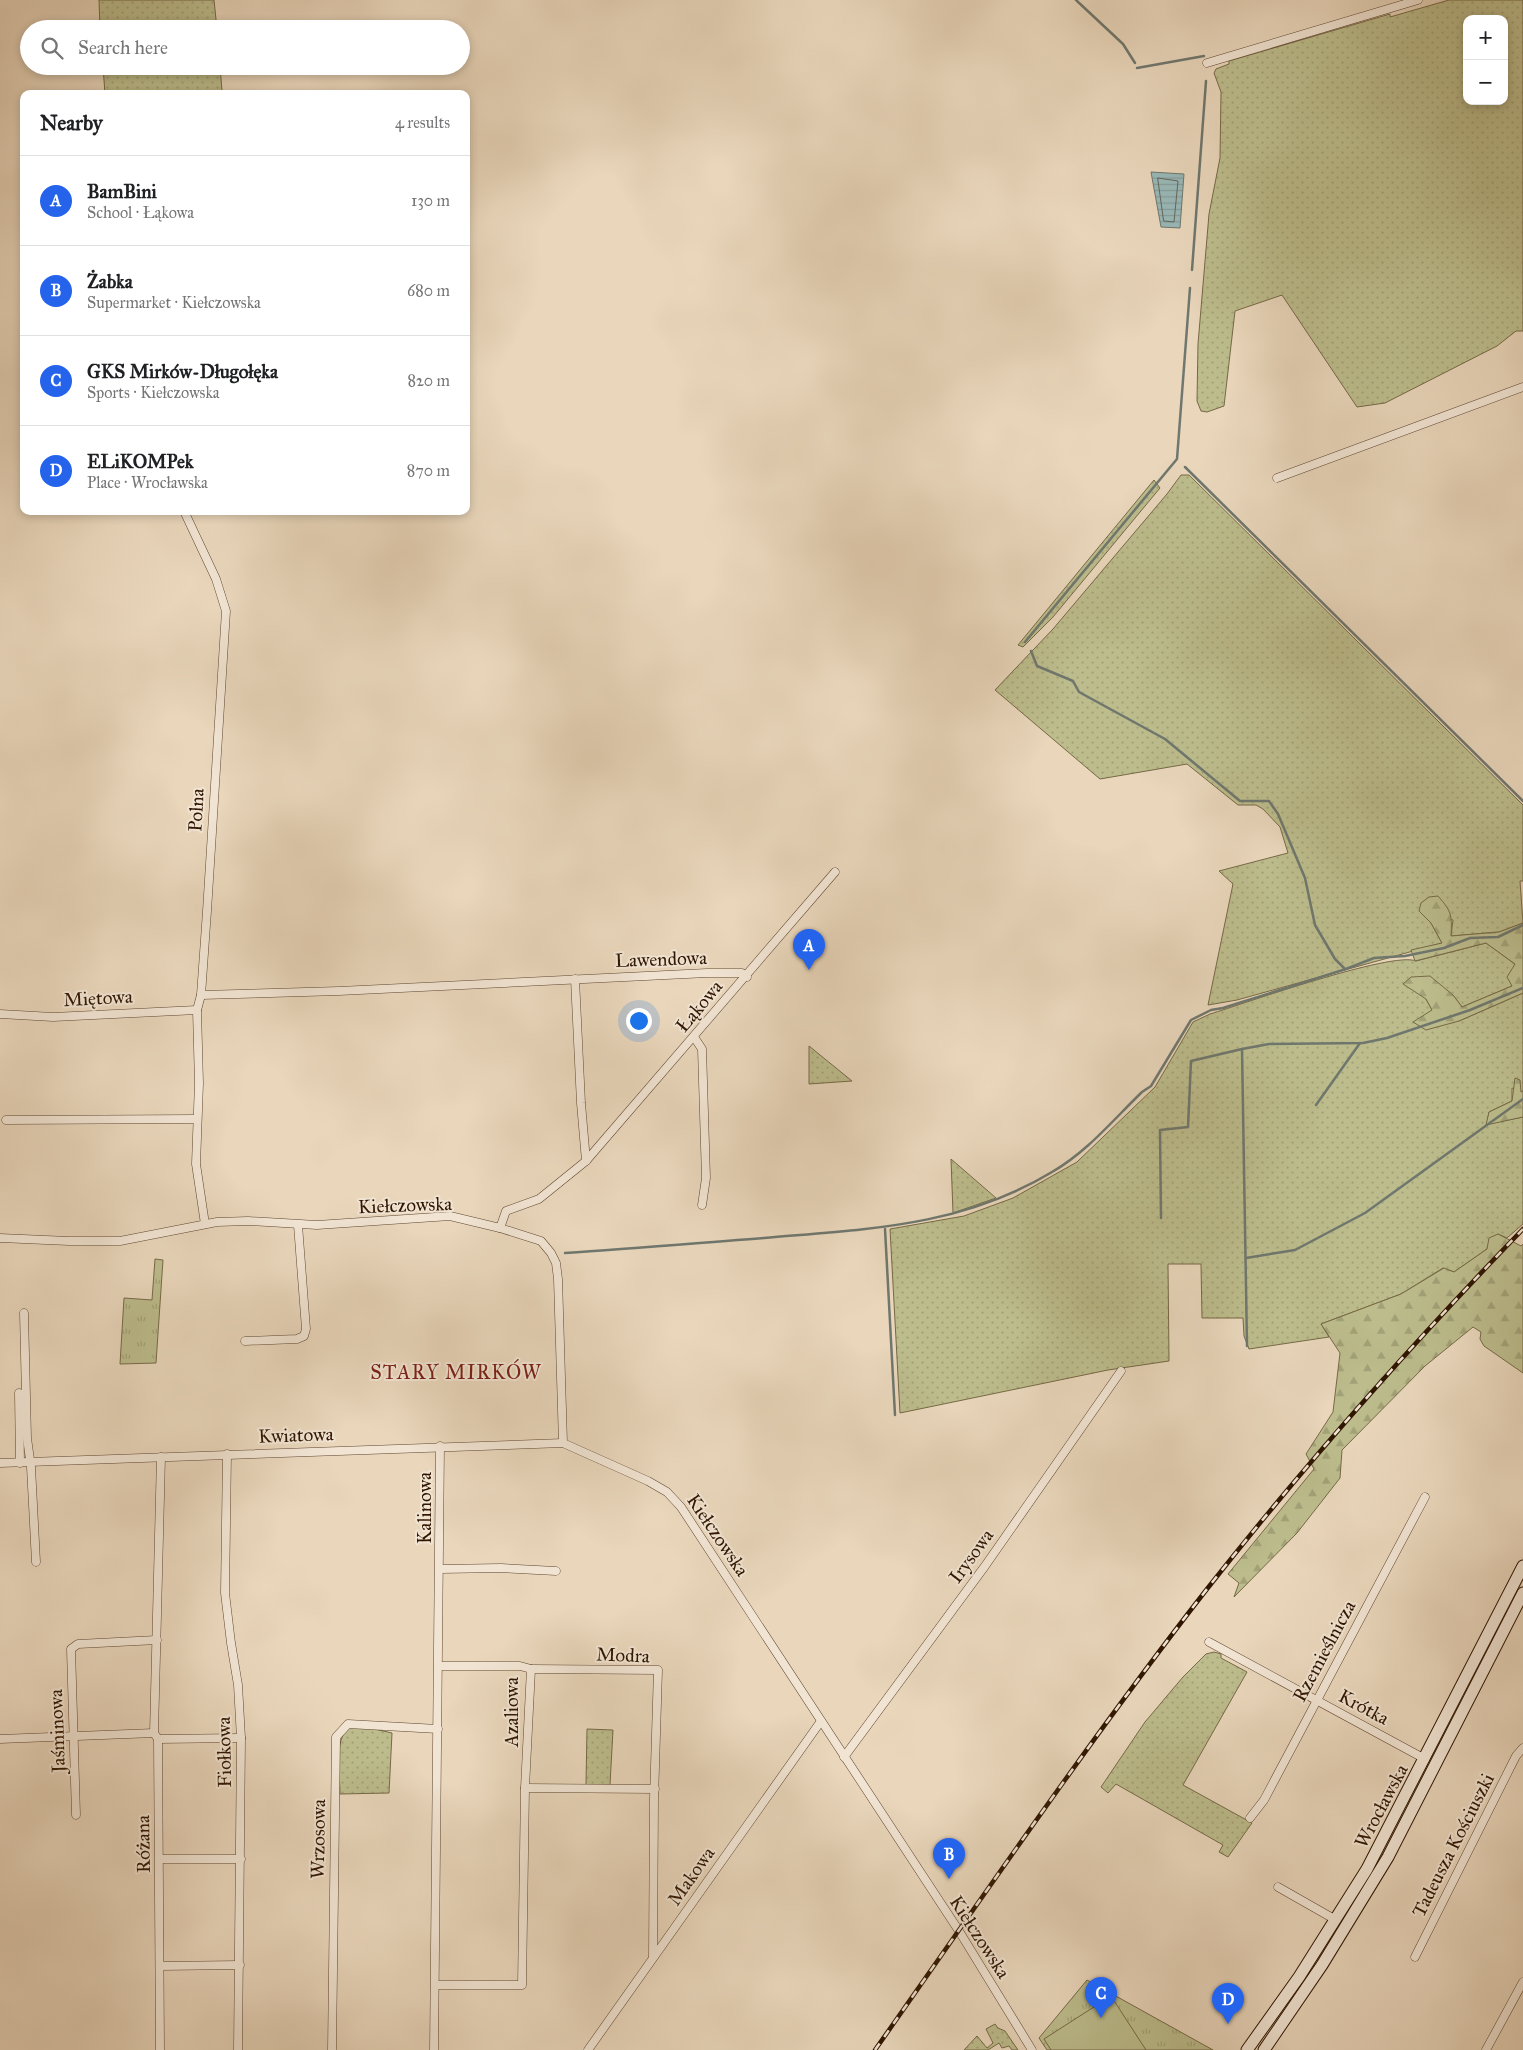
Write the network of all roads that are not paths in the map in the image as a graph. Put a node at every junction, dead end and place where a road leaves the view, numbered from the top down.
1 (1418, 0) edge
2 (1407, 1) edge
3 (1207, 63) dead end
4 (1523, 387) edge
5 (1277, 478) dead end
6 (186, 515) edge
7 (835, 872) dead end
8 (747, 977) junction
9 (575, 979) junction
10 (201, 995) junction
11 (198, 1010) junction
12 (0, 1014) edge
13 (694, 1037) junction
14 (6, 1120) dead end
15 (197, 1120) junction
16 (586, 1161) junction
17 (702, 1205) dead end
18 (205, 1224) junction
19 (298, 1225) junction
20 (500, 1228) junction
21 (0, 1238) edge
22 (24, 1313) dead end
23 (245, 1341) dead end
24 (1121, 1371) dead end
25 (18, 1393) dead end
26 (563, 1443) junction
27 (440, 1446) junction
28 (227, 1454) junction
29 (161, 1457) junction
30 (31, 1462) junction
31 (0, 1463) edge
32 (20, 1463) junction
33 (1426, 1497) dead end
34 (36, 1562) dead end
35 (1523, 1566) edge
36 (440, 1569) junction
37 (556, 1571) dead end
38 (1523, 1593) edge
39 (157, 1640) junction
40 (1208, 1642) dead end
41 (440, 1666) junction
42 (531, 1669) junction
43 (1316, 1700) junction
44 (821, 1722) junction
45 (438, 1729) junction
46 (156, 1736) junction
47 (73, 1738) junction
48 (241, 1738) junction
49 (0, 1740) edge
50 (1523, 1748) edge
51 (844, 1757) junction
52 (1426, 1759) junction
53 (526, 1788) junction
54 (655, 1789) junction
55 (76, 1815) dead end
56 (1250, 1818) dead end
57 (241, 1859) junction
58 (160, 1860) junction
59 (1278, 1887) dead end
60 (1336, 1920) junction
61 (653, 1957) junction
62 (1415, 1957) dead end
63 (240, 1965) junction
64 (160, 1966) junction
65 (1523, 1982) edge
66 (435, 1985) junction
67 (160, 2050) edge
68 (238, 2050) edge
69 (332, 2050) edge
70 (434, 2050) edge
71 (588, 2050) edge
72 (1032, 2050) edge
73 (1247, 2050) edge
74 (1264, 2050) edge
75 (1486, 2050) edge

1 - 2 street
2 - 3 street
4 - 5 street
6 - 10 street, Polna
7 - 8 street, Łąkowa
8 - 9 street, Lawendowa
8 - 13 street, Łąkowa
9 - 10 street, Lawendowa
9 - 16 street
10 - 11 street, Polna
11 - 12 street, Miętowa
11 - 15 street, Polna
13 - 16 street, Łąkowa
13 - 17 street
14 - 15 street
15 - 18 street, Polna
16 - 20 street, Łąkowa
18 - 19 street, Kiełczowska
18 - 21 street, Kiełczowska
19 - 20 street, Kiełczowska
19 - 23 street
20 - 26 street, Kiełczowska
22 - 30 street
24 - 51 street, Irysowa
25 - 32 street
26 - 27 street, Kwiatowa
26 - 44 street, Kiełczowska
27 - 28 street, Kwiatowa
27 - 36 street, Kalinowa
28 - 29 street, Kwiatowa
28 - 48 street, Fiołkowa
29 - 30 street, Kwiatowa
29 - 39 street, Różana
30 - 32 street, Kwiatowa
30 - 34 street
31 - 32 street, Kwiatowa
33 - 43 street, Rzemieślnicza
35 - 52 main road, Wrocławska
36 - 37 street, Kalinowa
36 - 41 street, Kalinowa
38 - 74 main road, Wrocławska
39 - 46 street, Różana
39 - 47 street, Jaśminowa
40 - 43 street, Krótka
41 - 42 street, Azaliowa
41 - 45 street
42 - 53 street, Azaliowa
42 - 54 street, Modra
43 - 52 street, Krótka
43 - 56 street, Rzemieślnicza
44 - 51 street, Kiełczowska
44 - 61 street, Makowa
45 - 66 street
45 - 69 street, Wrzosowa
46 - 47 street
46 - 48 street
46 - 58 street, Różana
47 - 49 street
47 - 55 street, Jaśminowa
48 - 57 street, Fiołkowa
50 - 62 street, Tadeusza Kościuszki
51 - 72 street, Kiełczowska
52 - 60 main road, Wrocławska
53 - 54 street
53 - 66 street, Azaliowa
54 - 61 street, Modra
57 - 58 street
57 - 63 street, Fiołkowa
58 - 64 street, Różana
59 - 60 street
60 - 73 main road, Wrocławska
61 - 71 street, Makowa
63 - 64 street
63 - 68 street, Fiołkowa
64 - 67 street, Różana
65 - 75 street
66 - 70 street

